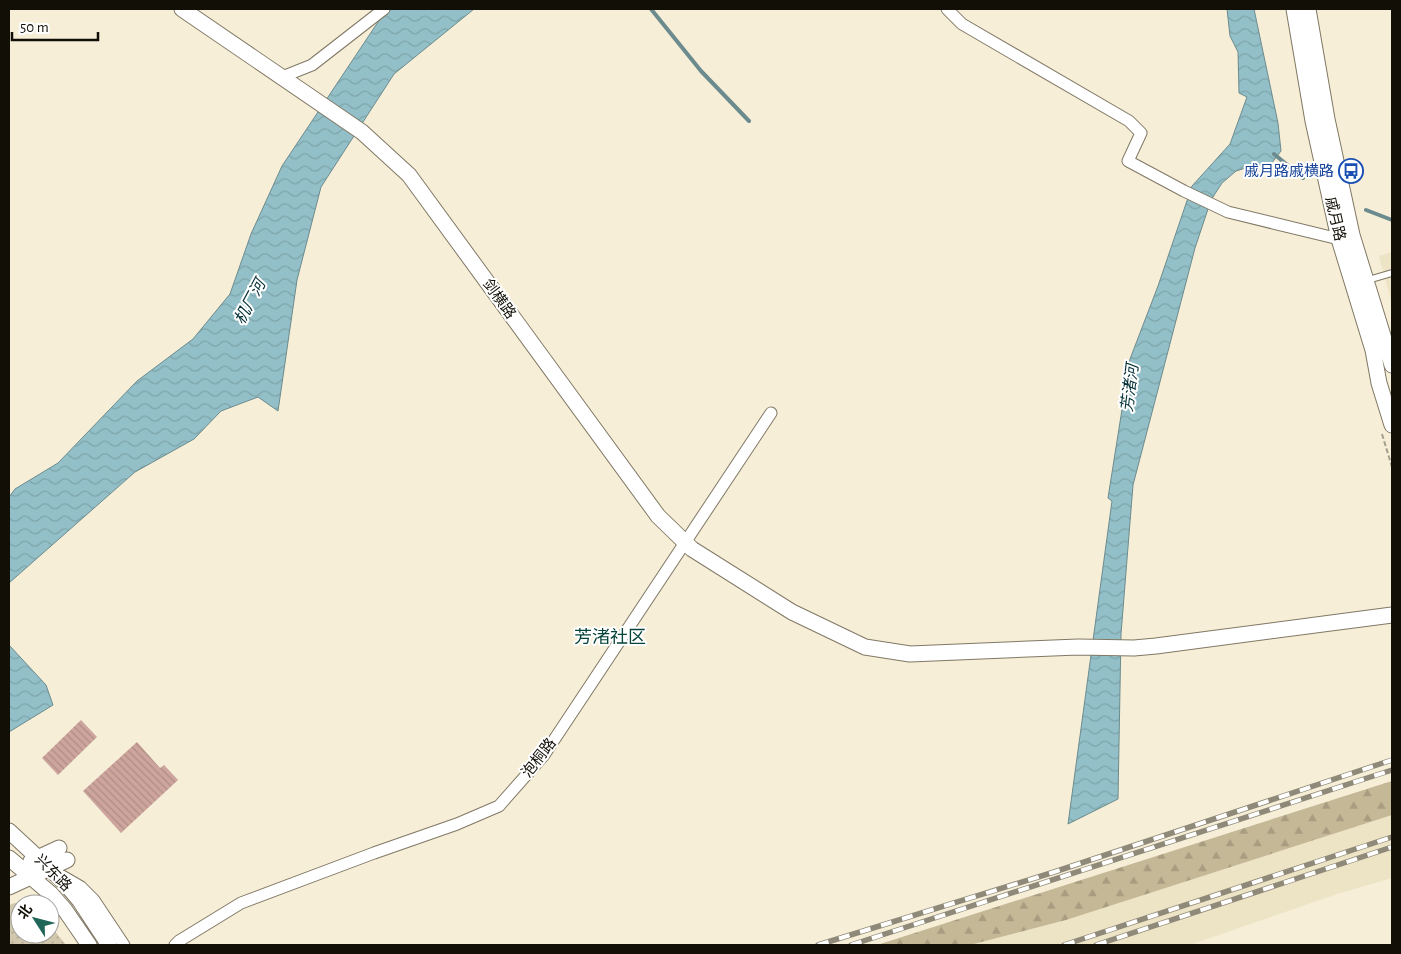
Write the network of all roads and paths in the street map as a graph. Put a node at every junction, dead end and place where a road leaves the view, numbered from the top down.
1 (182, 9) edge
2 (384, 9) edge
3 (947, 9) edge
4 (1294, 9) edge
5 (1308, 9) edge
6 (282, 77) junction
7 (1339, 239) junction
8 (1392, 273) edge
9 (1366, 280) junction
10 (1392, 365) edge
11 (1374, 367) junction
12 (771, 413) dead end
13 (1392, 425) edge
14 (685, 542) junction
15 (1392, 615) edge
16 (9, 831) edge
17 (39, 858) junction
18 (12, 865) edge
19 (50, 868) junction
20 (32, 877) junction
21 (9, 887) edge
22 (89, 945) edge
23 (108, 945) edge
24 (124, 945) edge
25 (175, 945) edge

1 - 6 street, 剑横路
2 - 6 street
3 - 7 street
4 - 7 street, 戚月路
5 - 9 street, 戚月路
6 - 14 street, 剑横路
7 - 11 street, 戚月路
8 - 9 lane
9 - 10 street, 戚月路
10 - 11 street
11 - 13 street, 戚月路
12 - 14 street, 泡桐路
14 - 15 street, 剑横路
14 - 25 street, 泡桐路
16 - 17 street, 兴东路
17 - 18 street
17 - 19 street, 兴东路
17 - 19 street
18 - 20 street, 兴东路
19 - 20 street
19 - 23 street, 兴东路
19 - 24 street
20 - 21 street
20 - 22 street, 兴东路

